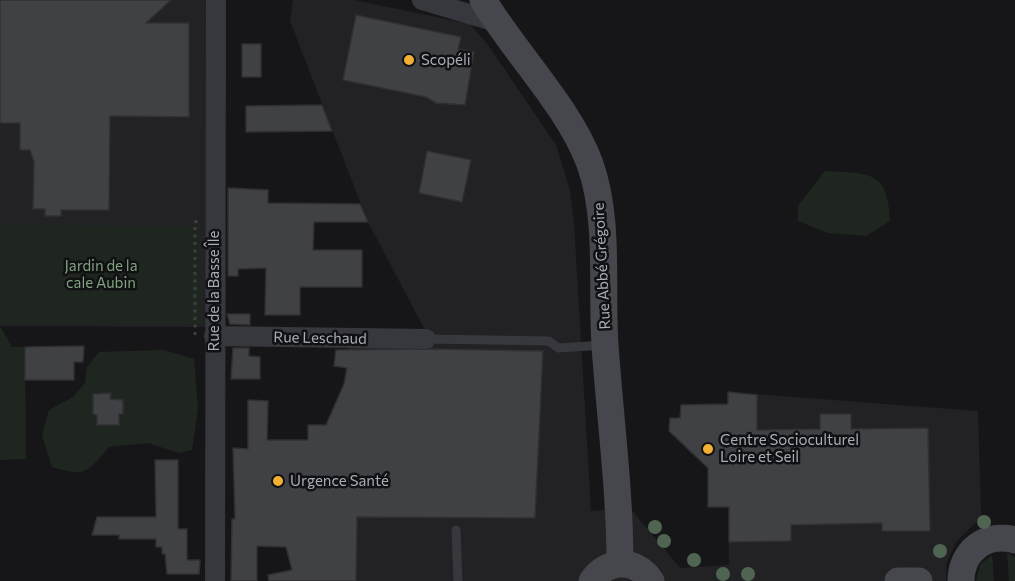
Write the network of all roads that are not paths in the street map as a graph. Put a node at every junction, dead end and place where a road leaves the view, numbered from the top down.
1 (216, 0) edge
2 (422, 0) edge
3 (490, 11) edge
4 (214, 336) junction
5 (426, 339) joint
6 (605, 345) junction
7 (456, 530) dead end
8 (1015, 540) edge
9 (620, 564) junction
10 (215, 581) edge
11 (458, 581) edge
12 (592, 581) edge
13 (651, 581) edge
14 (898, 581) edge
15 (919, 581) edge
16 (961, 581) edge

1 - 4 street, Rue de la Basse Île
2 - 3 street
3 - 6 street, Rue Abbé Grégoire
4 - 5 street, Rue Leschaud
4 - 10 street, Rue de la Basse Île
5 - 6 lane
6 - 9 street, Rue Abbé Grégoire
7 - 11 lane
8 - 16 street
9 - 12 street
9 - 13 street
14 - 15 street

